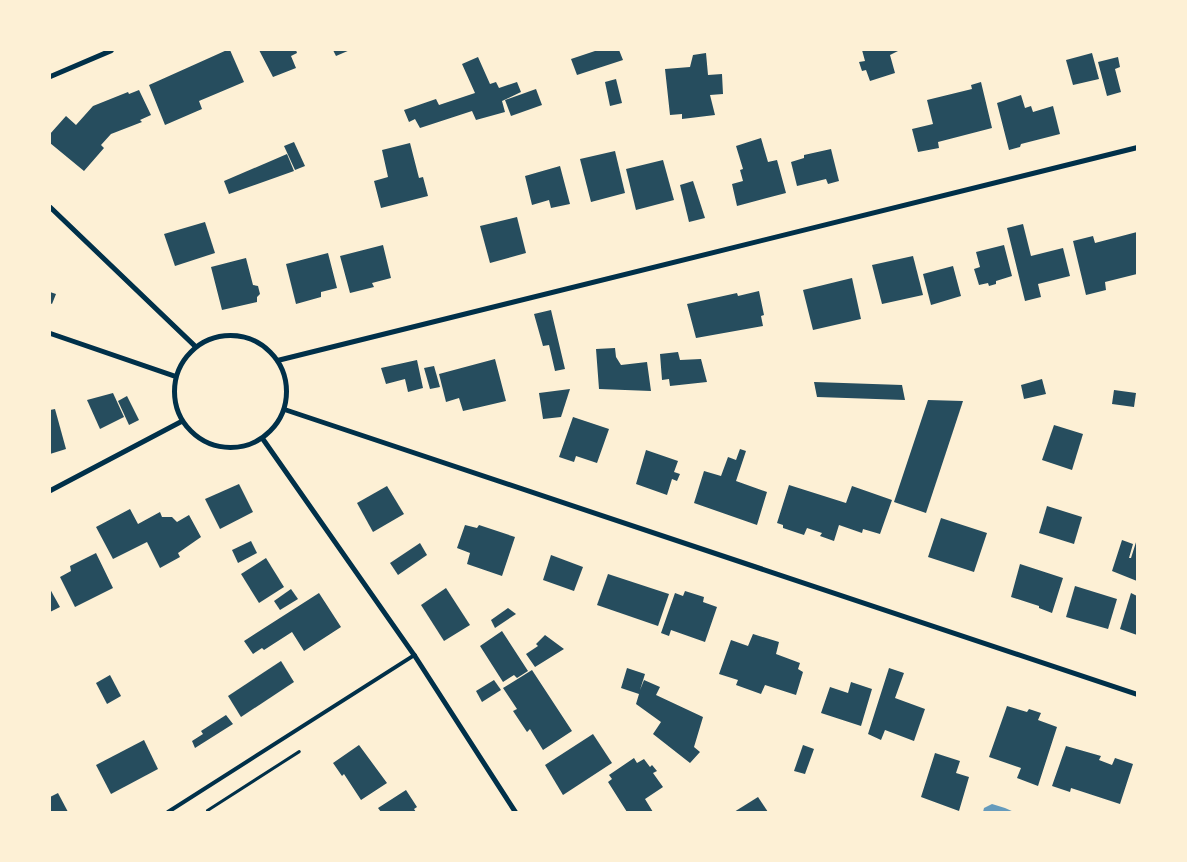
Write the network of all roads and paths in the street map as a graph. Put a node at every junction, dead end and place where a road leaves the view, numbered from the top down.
1 (111, 50) edge
2 (50, 76) edge
3 (1137, 147) edge
4 (50, 207) edge
5 (50, 333) edge
6 (195, 346) junction
7 (277, 360) junction
8 (175, 376) junction
9 (284, 408) junction
10 (181, 421) junction
11 (262, 438) junction
12 (50, 490) edge
13 (414, 655) junction
14 (1137, 694) edge
15 (168, 812) edge
16 (515, 812) edge

1 - 2 street
3 - 7 street
4 - 6 street
5 - 8 street
6 - 7 street
6 - 8 street
7 - 9 street
8 - 10 street
9 - 11 street
9 - 14 street
10 - 11 street
10 - 12 street
11 - 13 street
13 - 15 lane
13 - 16 street

